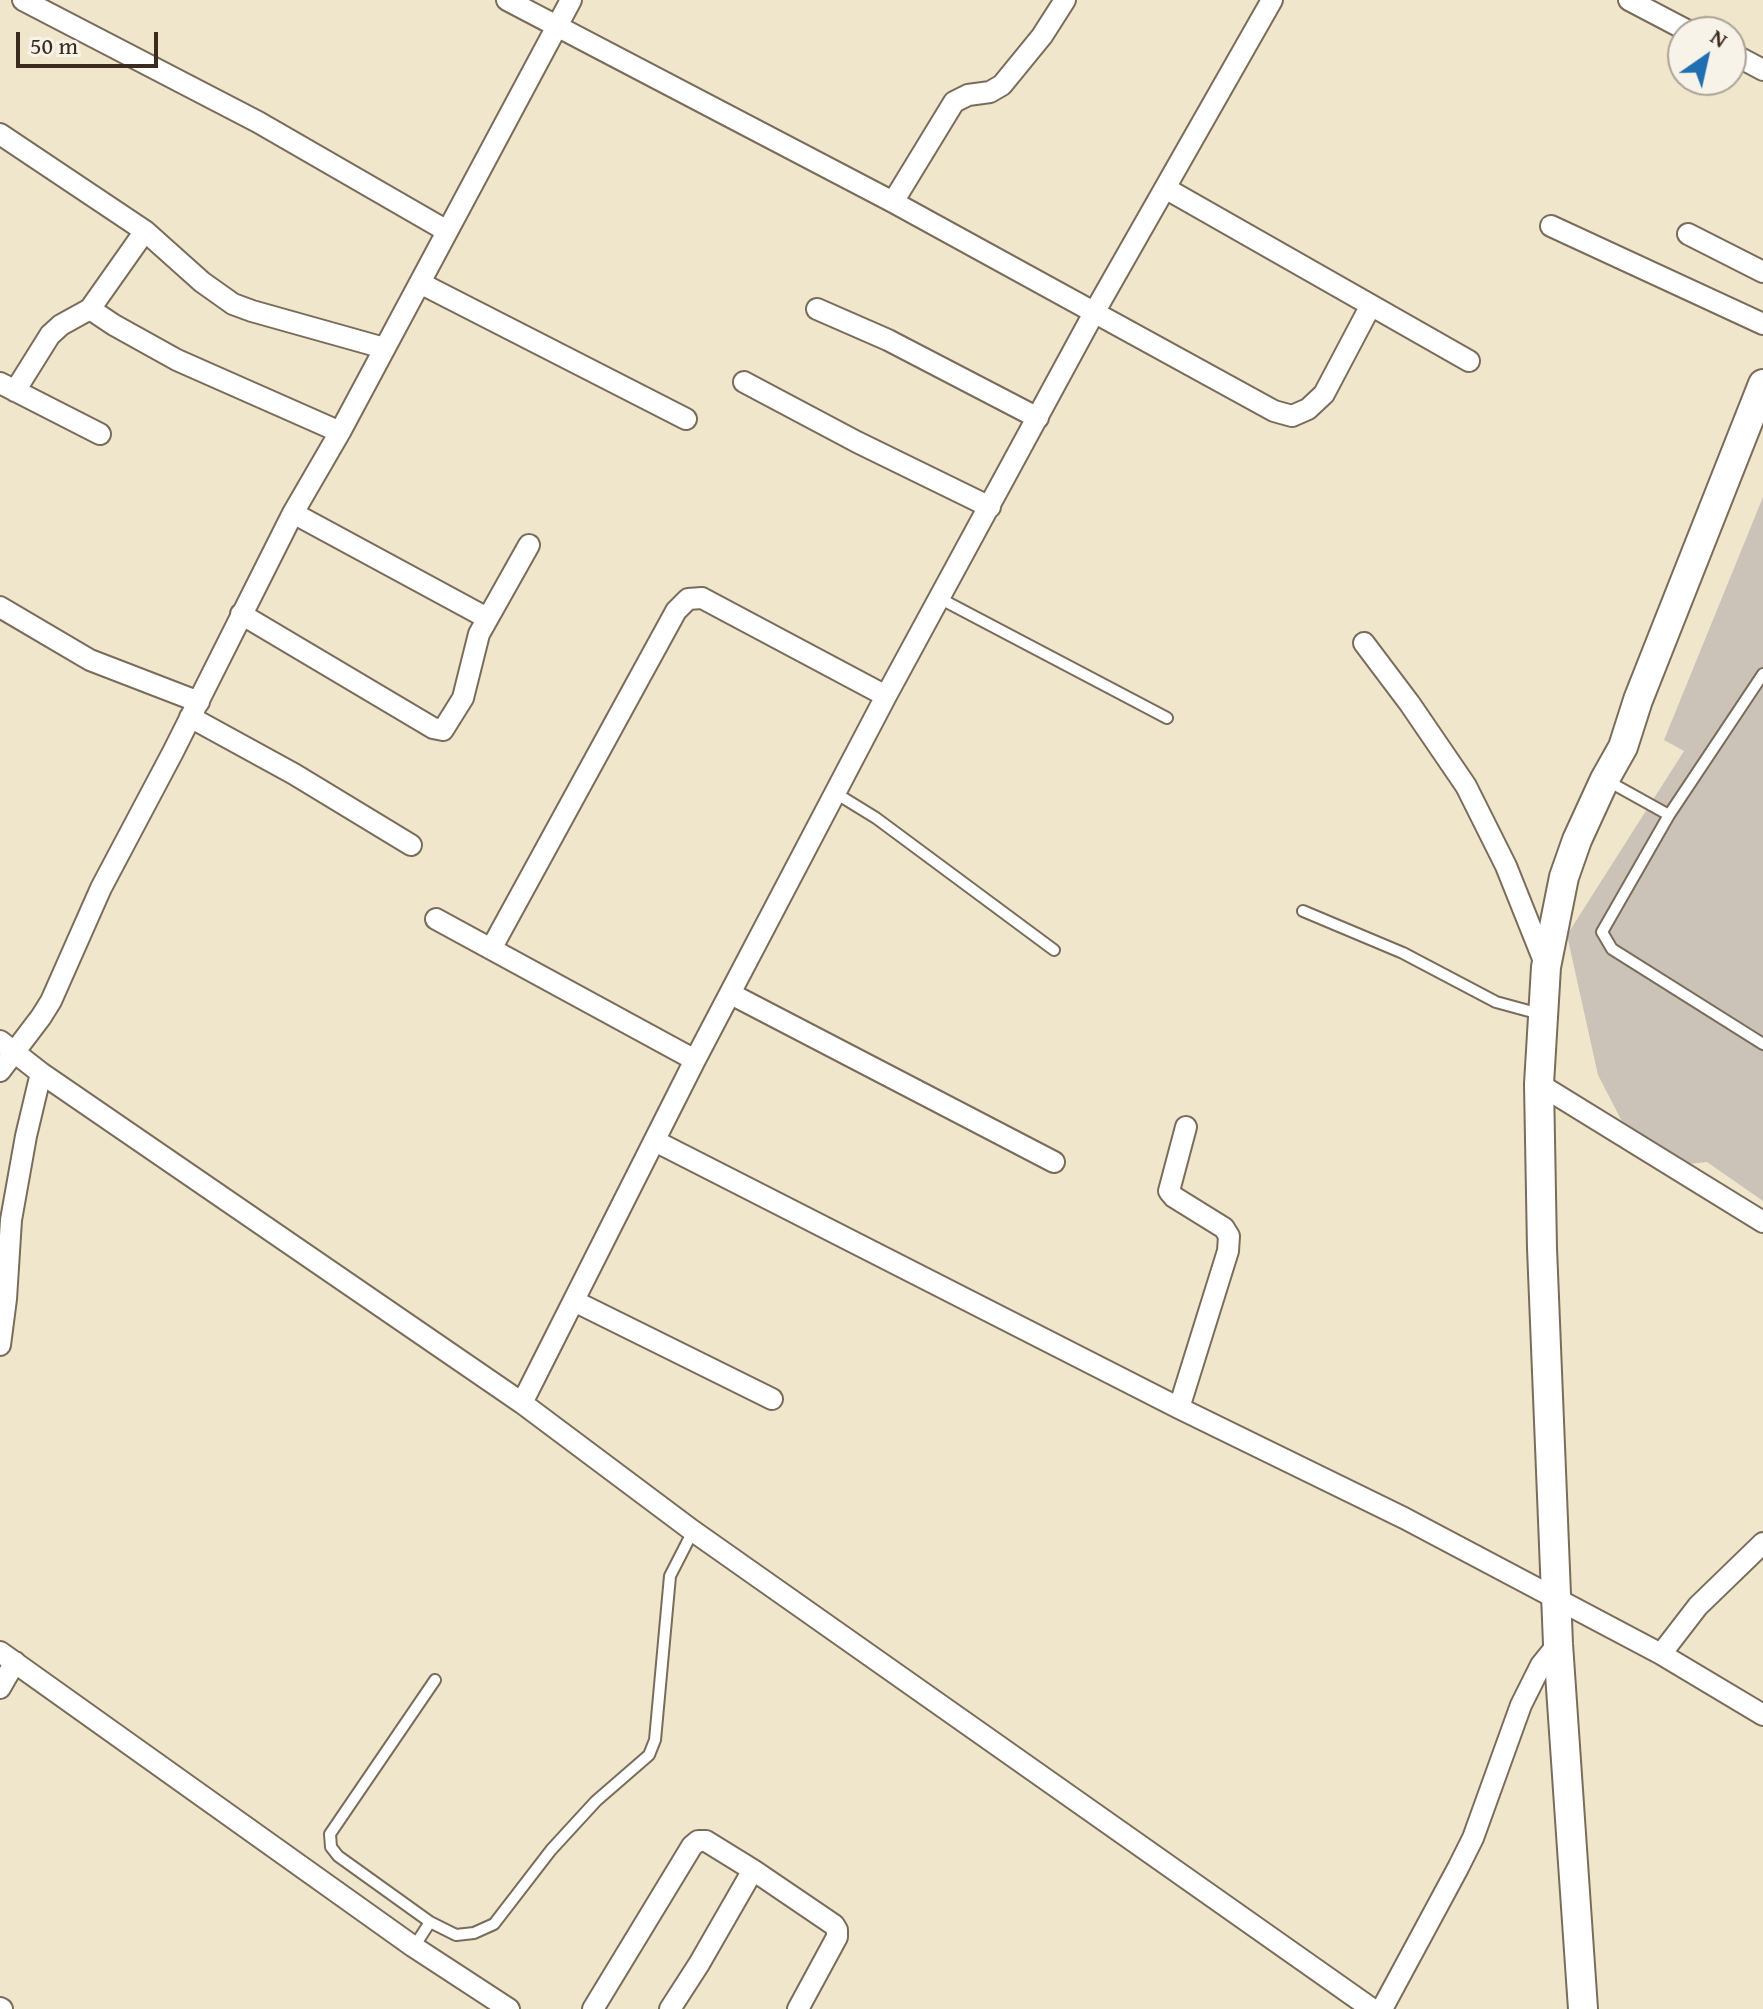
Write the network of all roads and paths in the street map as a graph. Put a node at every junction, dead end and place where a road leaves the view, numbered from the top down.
1 (23, 0) edge
2 (507, 0) edge
3 (571, 0) edge
4 (1065, 0) edge
5 (1272, 0) edge
6 (1629, 0) edge
7 (1667, 20) edge
8 (557, 27) junction
9 (0, 134) edge
10 (1165, 188) junction
11 (893, 202) junction
12 (1551, 226) dead end
13 (145, 231) junction
14 (447, 231) junction
15 (1688, 234) dead end
16 (1763, 272) edge
17 (420, 283) junction
18 (1371, 305) junction
19 (90, 309) junction
20 (817, 309) dead end
21 (1095, 311) junction
22 (1763, 324) edge
23 (384, 348) junction
24 (1469, 361) dead end
25 (744, 382) dead end
26 (1763, 384) edge
27 (8, 387) edge
28 (1038, 418) junction
29 (686, 419) dead end
30 (340, 432) junction
31 (100, 434) dead end
32 (990, 507) junction
33 (293, 513) junction
34 (529, 545) dead end
35 (939, 598) junction
36 (0, 607) edge
37 (241, 614) junction
38 (487, 618) junction
39 (1364, 643) dead end
40 (1763, 674) edge
41 (886, 696) junction
42 (194, 709) junction
43 (1167, 718) dead end
44 (1605, 779) junction
45 (837, 794) junction
46 (1669, 815) junction
47 (411, 845) dead end
48 (1303, 911) dead end
49 (436, 919) dead end
50 (491, 949) junction
51 (1054, 950) dead end
52 (1546, 967) junction
53 (731, 994) junction
54 (1542, 1015) junction
55 (1763, 1044) edge
56 (8, 1047) edge
57 (695, 1060) junction
58 (0, 1071) edge
59 (41, 1073) junction
60 (1539, 1084) junction
61 (1186, 1127) dead end
62 (655, 1141) junction
63 (1054, 1162) dead end
64 (1763, 1222) edge
65 (574, 1301) junction
66 (0, 1345) edge
67 (772, 1399) dead end
68 (522, 1403) junction
69 (1179, 1408) junction
70 (693, 1531) junction
71 (1763, 1543) edge
72 (1557, 1597) junction
73 (1558, 1644) junction
74 (1661, 1654) junction
75 (7, 1657) edge
76 (435, 1680) dead end
77 (0, 1688) edge
78 (1763, 1715) edge
79 (753, 1870) junction
80 (430, 1922) junction
81 (414, 1947) junction
82 (509, 2009) edge
83 (593, 2009) edge
84 (670, 2009) edge
85 (798, 2009) edge
86 (1372, 2009) edge
87 (1382, 2009) edge
88 (1583, 2009) edge

1 - 14 street
2 - 8 street
3 - 8 street
4 - 11 street
5 - 10 street
6 - 7 street
8 - 11 street
8 - 14 street
9 - 13 street
10 - 18 street
10 - 21 street
11 - 21 street
12 - 22 street
13 - 19 street
13 - 23 street
14 - 17 street
15 - 16 street
17 - 23 street
17 - 29 street
18 - 21 street
18 - 24 street
19 - 27 street
19 - 30 street
20 - 28 street
21 - 28 street
23 - 30 street
25 - 32 street
26 - 44 street
27 - 31 street
28 - 32 street
30 - 33 street
32 - 35 street
33 - 37 street
33 - 38 street
34 - 38 street
35 - 41 street
35 - 43 lane
36 - 42 street
37 - 38 street
37 - 42 street
39 - 52 street
40 - 46 lane
41 - 45 street
41 - 50 street
42 - 47 street
42 - 56 street
44 - 46 lane
44 - 52 street
45 - 51 lane
45 - 53 street
46 - 55 lane
48 - 54 lane
49 - 50 street
50 - 57 street
52 - 54 street
53 - 57 street
53 - 63 street
54 - 60 street
56 - 58 street
56 - 59 street
57 - 62 street
59 - 66 street
59 - 68 street
60 - 64 street
60 - 72 street
61 - 69 street
62 - 65 street
62 - 69 street
65 - 67 street
65 - 68 street
68 - 70 street
69 - 72 street
70 - 80 lane
70 - 86 street
71 - 74 street
72 - 73 street
72 - 74 street
73 - 87 street
73 - 88 street
74 - 78 street
75 - 77 street
75 - 81 street
76 - 80 lane
79 - 83 street
79 - 84 street
79 - 85 street
80 - 81 lane
81 - 82 street

